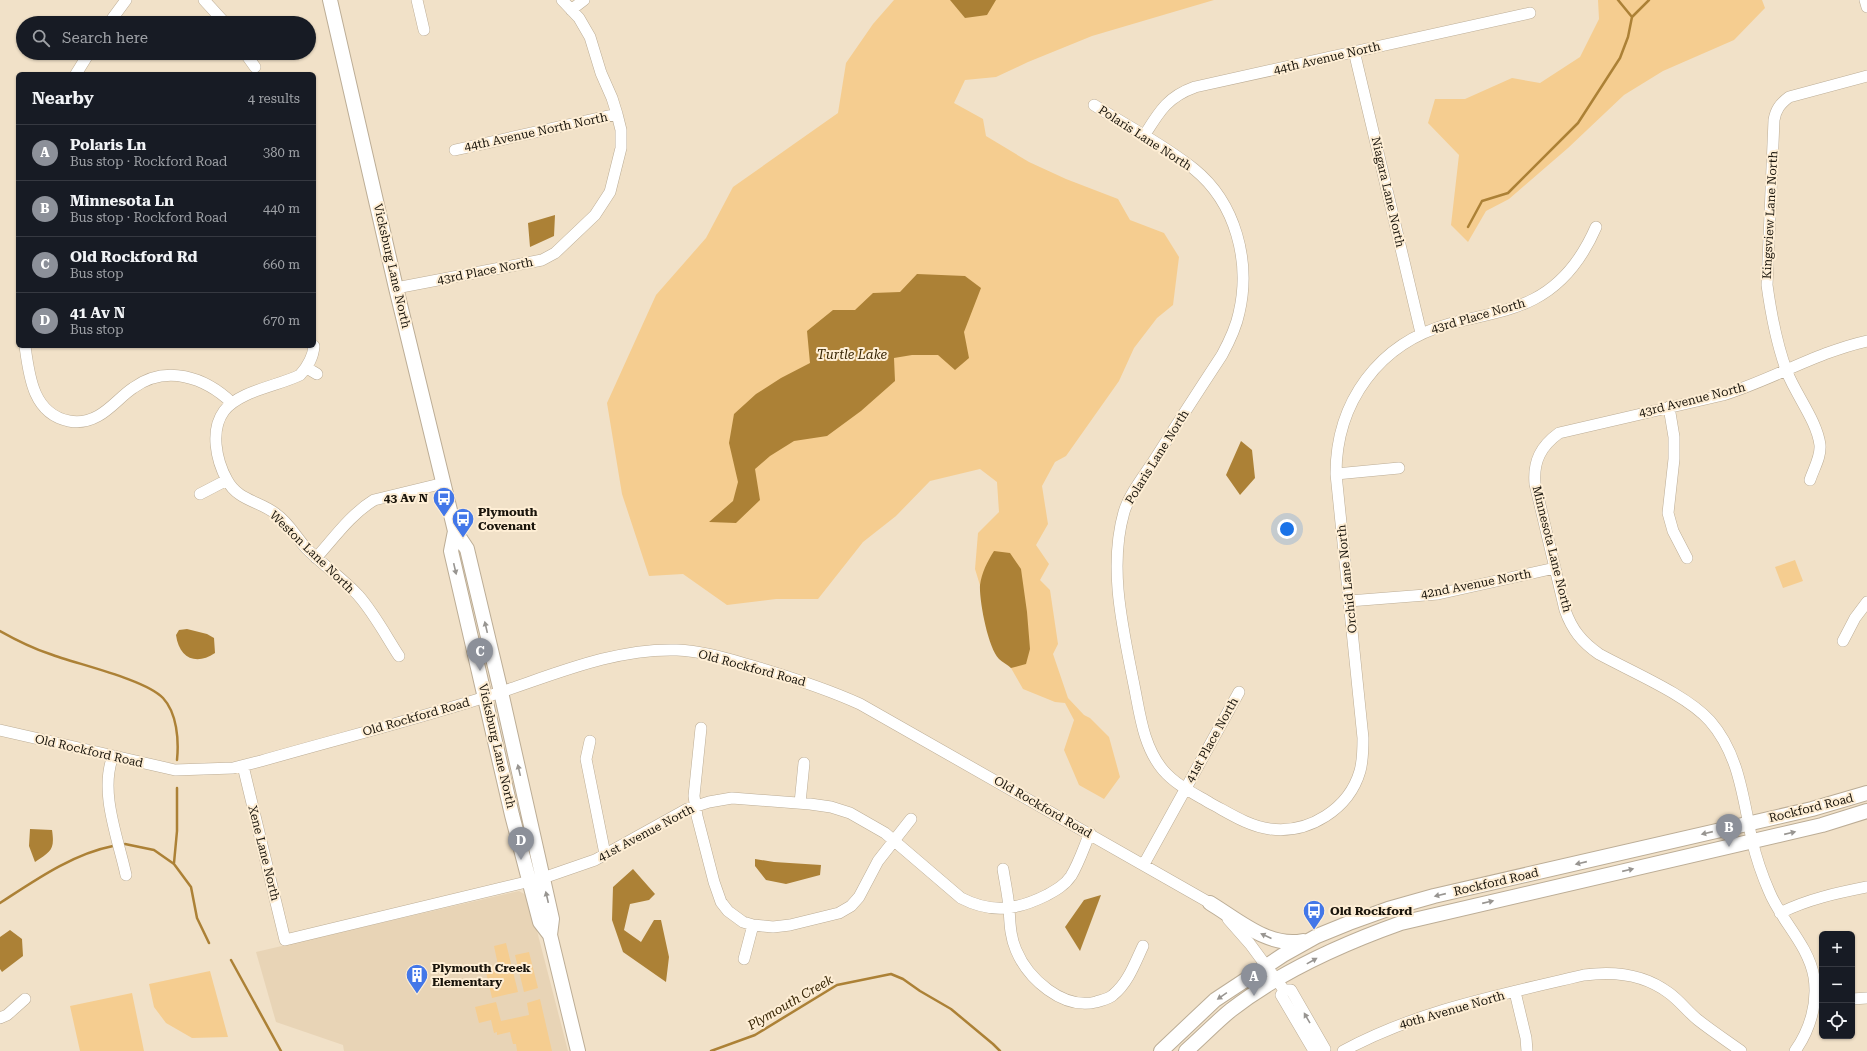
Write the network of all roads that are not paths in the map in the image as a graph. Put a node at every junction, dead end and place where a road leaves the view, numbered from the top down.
1 (126, 0) edge
2 (204, 0) edge
3 (330, 0) edge
4 (417, 0) edge
5 (562, 0) edge
6 (584, 0) edge
7 (1865, 0) edge
8 (1867, 7) edge
9 (571, 10) junction
10 (1530, 13) dead end
11 (114, 16) edge
12 (218, 16) edge
13 (424, 30) dead end
14 (1354, 51) junction
15 (85, 60) edge
16 (251, 60) edge
17 (255, 66) dead end
18 (77, 72) edge
19 (1867, 76) edge
20 (1094, 105) dead end
21 (618, 114) junction
22 (1144, 136) junction
23 (455, 150) dead end
24 (1596, 227) dead end
25 (396, 288) junction
26 (1421, 333) junction
27 (1867, 341) edge
28 (26, 348) edge
29 (314, 348) edge
30 (307, 368) junction
31 (1786, 371) junction
32 (317, 374) dead end
33 (232, 403) junction
34 (1669, 407) junction
35 (1541, 450) joint
36 (1398, 468) dead end
37 (1336, 474) junction
38 (227, 480) junction
39 (1810, 480) dead end
40 (444, 483) junction
41 (200, 494) dead end
42 (455, 531) junction
43 (316, 558) junction
44 (1687, 558) dead end
45 (1555, 568) junction
46 (1349, 602) junction
47 (1867, 602) edge
48 (1843, 641) dead end
49 (399, 656) dead end
50 (501, 692) junction
51 (1239, 692) dead end
52 (486, 697) junction
53 (701, 728) dead end
54 (0, 730) edge
55 (590, 741) dead end
56 (113, 756) junction
57 (804, 764) dead end
58 (243, 766) junction
59 (1185, 789) junction
60 (1867, 793) edge
61 (800, 803) junction
62 (695, 806) junction
63 (1867, 812) edge
64 (911, 819) dead end
65 (1748, 824) junction
66 (1090, 833) junction
67 (895, 841) junction
68 (1752, 842) junction
69 (605, 854) junction
70 (1144, 864) junction
71 (1003, 869) dead end
72 (126, 875) dead end
73 (537, 880) junction
74 (1867, 887) edge
75 (1210, 903) junction
76 (1009, 908) junction
77 (1780, 913) junction
78 (753, 925) junction
79 (1317, 936) junction
80 (285, 940) joint
81 (1143, 946) dead end
82 (744, 959) dead end
83 (1267, 965) junction
84 (1281, 985) junction
85 (1515, 992) junction
86 (1867, 998) edge
87 (25, 999) dead end
88 (1818, 999) edge
89 (1855, 1000) edge
90 (0, 1018) edge
91 (578, 1051) edge
92 (1160, 1051) edge
93 (1186, 1051) edge
94 (1314, 1051) edge
95 (1324, 1051) edge
96 (1343, 1051) edge
97 (1527, 1051) edge
98 (1741, 1051) edge
99 (1795, 1051) edge

1 - 11 street
2 - 12 street
3 - 25 main road, Vicksburg Lane North
4 - 13 street
5 - 9 street, 43rd Place North
6 - 9 street
7 - 8 street
9 - 21 street, 43rd Place North
10 - 14 street, 44th Avenue North
14 - 22 street, 44th Avenue North
14 - 26 street, Niagara Lane North
15 - 18 street
16 - 17 street
19 - 31 street, Kingsview Lane North
20 - 22 street, Polaris Lane North
21 - 23 street, 44th Avenue North North
21 - 25 street, 43rd Place North
22 - 59 street, Polaris Lane North
24 - 26 street, 43rd Place North
25 - 40 main road, Vicksburg Lane North
26 - 37 street, Orchid Lane North
27 - 31 street, 43rd Avenue North
28 - 33 street
29 - 30 street
30 - 32 street
30 - 33 street, Weston Lane North
31 - 34 street, 43rd Avenue North
31 - 39 street, Kingsview Lane North
33 - 38 street, Weston Lane North
34 - 35 street, 43rd Avenue North
34 - 44 street
35 - 45 street, Minnesota Lane North
36 - 37 street
37 - 46 street, Orchid Lane North
38 - 41 street
38 - 43 street, Weston Lane North
40 - 42 main road, Vicksburg Lane North
40 - 43 street
50 -> 42 main road, Vicksburg Lane North
42 -> 52 main road, Vicksburg Lane North
43 - 49 street, Weston Lane North
45 - 46 street, 42nd Avenue North
45 - 65 street, Minnesota Lane North
46 - 59 street, Orchid Lane North
47 - 48 street
50 - 52 street, Old Rockford Road
50 - 66 street, Old Rockford Road
73 -> 50 main road, Vicksburg Lane North
51 - 59 street, 41st Place North
52 - 58 street, Old Rockford Road
52 - 73 main road, Vicksburg Lane North
53 - 62 street
54 - 56 street, Old Rockford Road
55 - 69 street
56 - 58 street, Old Rockford Road
56 - 72 street
57 - 61 street
58 - 80 street, Xene Lane North
59 - 70 street
60 - 65 main road, Rockford Road
61 - 62 street, 41st Avenue North
61 - 67 street, 41st Avenue North
62 - 69 street, 41st Avenue North
62 - 78 street
68 -> 63 main road, Rockford Road
64 - 67 street
65 - 68 street, Minnesota Lane North
65 -> 79 main road, Rockford Road
66 - 70 street, Old Rockford Road
66 - 76 street, 41st Avenue North
67 - 76 street, 41st Avenue North
67 - 78 street
68 - 77 street, Minnesota Lane North
84 -> 68 main road, Rockford Road
69 - 73 street, 41st Avenue North
70 - 75 street, Old Rockford Road
71 - 76 street
73 - 80 street, 41st Avenue North
73 - 91 main road, Vicksburg Lane North
74 - 77 street
79 -> 75 main road
75 - 83 street, Old Rockford Road
76 - 81 street
77 - 88 street, Minnesota Lane North
78 - 82 street
79 - 83 main road, Rockford Road
83 - 84 street, Old Rockford Road
83 -> 92 main road, Rockford Road
84 - 93 main road, Rockford Road
84 - 94 street, Old Rockford Road
95 -> 84 street, Old Rockford Road
85 - 96 street, 40th Avenue North
85 - 97 street
85 - 98 street, 40th Avenue North
86 - 89 street
87 - 90 street
88 - 99 street, Minnesota Lane North

